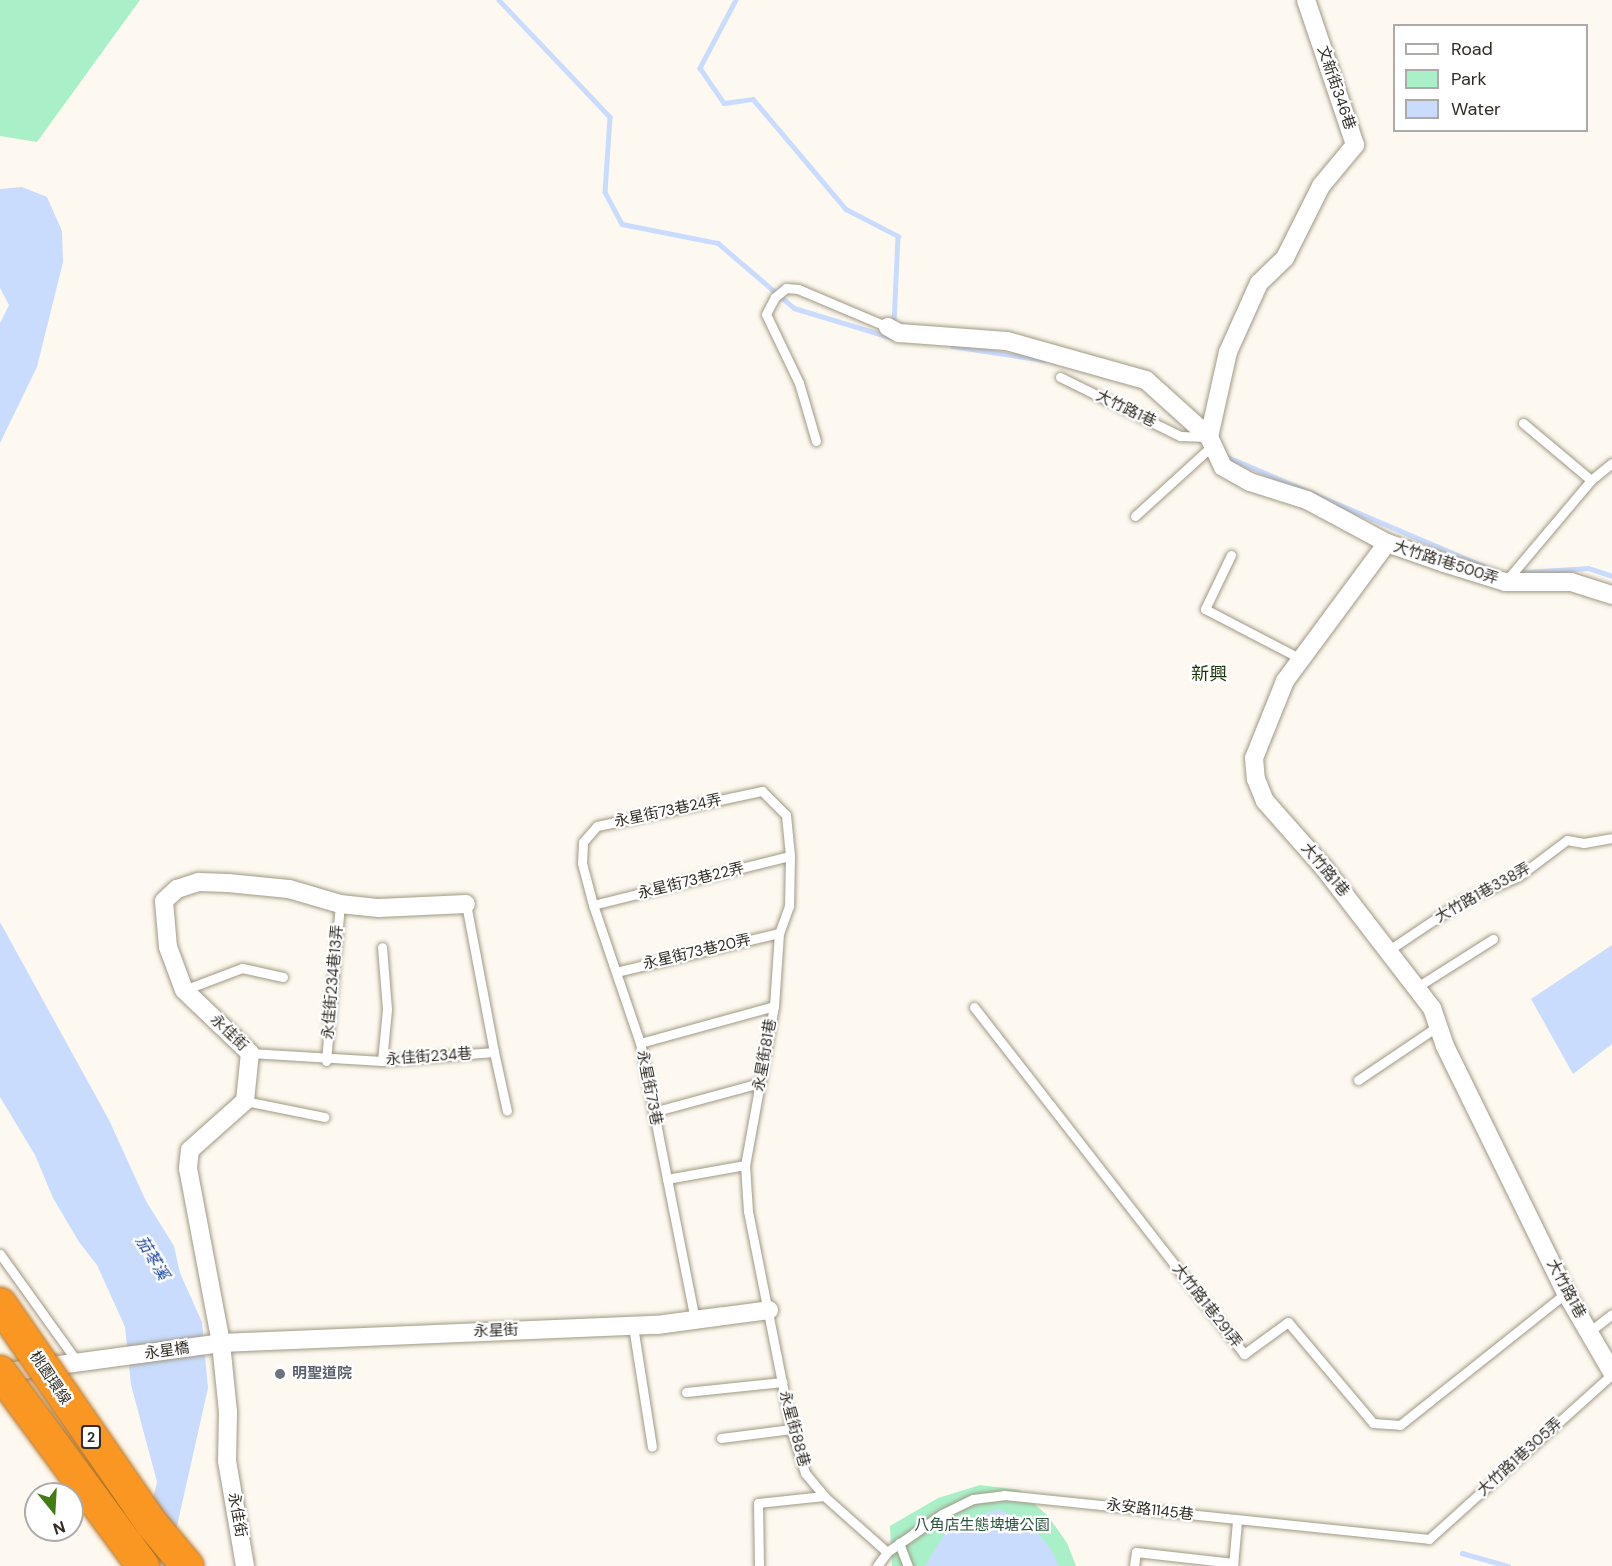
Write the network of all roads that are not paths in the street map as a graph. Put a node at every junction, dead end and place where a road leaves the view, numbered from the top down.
1 (1306, 0) edge
2 (894, 330) joint
3 (1060, 377) dead end
4 (1523, 423) dead end
5 (816, 441) dead end
6 (1208, 445) junction
7 (1612, 463) edge
8 (1591, 480) junction
9 (1135, 516) dead end
10 (1387, 543) junction
11 (1231, 555) dead end
12 (1505, 582) junction
13 (1612, 595) edge
14 (1301, 659) junction
15 (777, 803) joint
16 (1612, 838) edge
17 (790, 856) junction
18 (582, 863) joint
19 (340, 904) junction
20 (466, 904) joint
21 (593, 905) junction
22 (779, 933) junction
23 (1493, 939) dead end
24 (382, 947) dead end
25 (1389, 950) junction
26 (616, 972) junction
27 (283, 977) dead end
28 (1417, 987) junction
29 (184, 990) junction
30 (774, 1006) junction
31 (974, 1007) dead end
32 (1438, 1026) junction
33 (640, 1043) junction
34 (494, 1052) junction
35 (250, 1053) junction
36 (326, 1060) junction
37 (382, 1061) junction
38 (1358, 1080) dead end
39 (760, 1083) junction
40 (245, 1101) junction
41 (507, 1111) dead end
42 (653, 1112) junction
43 (324, 1117) dead end
44 (745, 1165) junction
45 (667, 1179) junction
46 (0, 1254) edge
47 (1566, 1293) junction
48 (0, 1304) edge
49 (769, 1310) junction
50 (1612, 1314) edge
51 (695, 1320) junction
52 (633, 1326) junction
53 (1589, 1332) junction
54 (221, 1343) junction
55 (78, 1363) junction
56 (0, 1372) edge
57 (1612, 1373) edge
58 (782, 1382) junction
59 (686, 1392) dead end
60 (791, 1429) junction
61 (721, 1438) dead end
62 (652, 1447) dead end
63 (824, 1496) junction
64 (1237, 1521) junction
65 (1429, 1539) joint
66 (899, 1543) junction
67 (887, 1552) junction
68 (1233, 1564) edge
69 (143, 1566) edge
70 (187, 1566) edge
71 (245, 1566) edge
72 (759, 1566) edge
73 (876, 1566) edge
74 (908, 1566) edge
75 (1134, 1566) edge

1 - 6 street, 文新街346巷
2 - 5 lane
2 - 6 street
3 - 6 lane, 大竹路1巷
4 - 8 lane
6 - 9 lane
6 - 10 street, 大竹路1巷
7 - 8 lane
8 - 12 lane
10 - 12 street, 大竹路1巷500弄
10 - 14 street, 大竹路1巷
11 - 14 lane
12 - 13 street, 大竹路1巷500弄
14 - 25 street, 大竹路1巷
15 - 17 lane, 永星街81巷
15 - 18 lane, 永星街73巷24弄
16 - 25 lane, 大竹路1巷338弄
17 - 21 lane, 永星街73巷22弄
17 - 22 lane, 永星街81巷
18 - 21 lane, 永星街73巷
19 - 20 street, 永佳街
19 - 29 street, 永佳街
19 - 36 lane, 永佳街234巷13弄
20 - 34 lane, 永佳街234巷
21 - 26 lane, 永星街73巷
22 - 26 lane, 永星街73巷20弄
22 - 30 lane, 永星街81巷
23 - 28 lane
24 - 37 lane
25 - 28 street, 大竹路1巷
26 - 33 lane, 永星街73巷
27 - 29 lane
28 - 32 street, 大竹路1巷
29 - 35 street, 永佳街
30 - 33 lane
30 - 39 lane, 永星街81巷
31 - 47 lane, 大竹路1巷291弄
32 - 38 lane
32 - 47 street, 大竹路1巷
33 - 42 lane, 永星街73巷
34 - 37 lane, 永佳街234巷
34 - 41 lane
35 - 36 lane, 永佳街234巷
35 - 40 street, 永佳街
36 - 37 lane, 永佳街234巷
39 - 42 lane
39 - 44 lane, 永星街81巷
40 - 43 lane
40 - 54 street, 永佳街
42 - 45 lane, 永星街73巷
44 - 45 lane
44 - 49 lane, 永星街81巷
45 - 51 lane, 永星街73巷
46 - 55 lane
47 - 53 street, 大竹路1巷
48 - 70 highway, 桃園環線 / 2, bridge
49 - 51 street, 永星街
49 - 58 lane, 永星街88巷
50 - 53 lane
51 - 52 street, 永星街
52 - 54 street, 永星街
52 - 62 lane
53 - 57 street, 大竹路1巷
54 - 55 street, 永星橋
54 - 71 street, 永佳街
55 - 56 street
56 - 69 highway, 2, bridge
57 - 65 lane, 大竹路1巷305弄
58 - 59 lane
58 - 60 lane, 永星街88巷
60 - 61 lane
60 - 63 lane, 永星街88巷
63 - 67 lane, 永星街88巷
63 - 72 lane
64 - 65 lane, 永安路1145巷
64 - 66 lane, 永安路1145巷
64 - 68 lane
66 - 67 lane, 永安路1145巷
66 - 74 lane
67 - 73 lane, 永安路1145巷
68 - 75 lane

